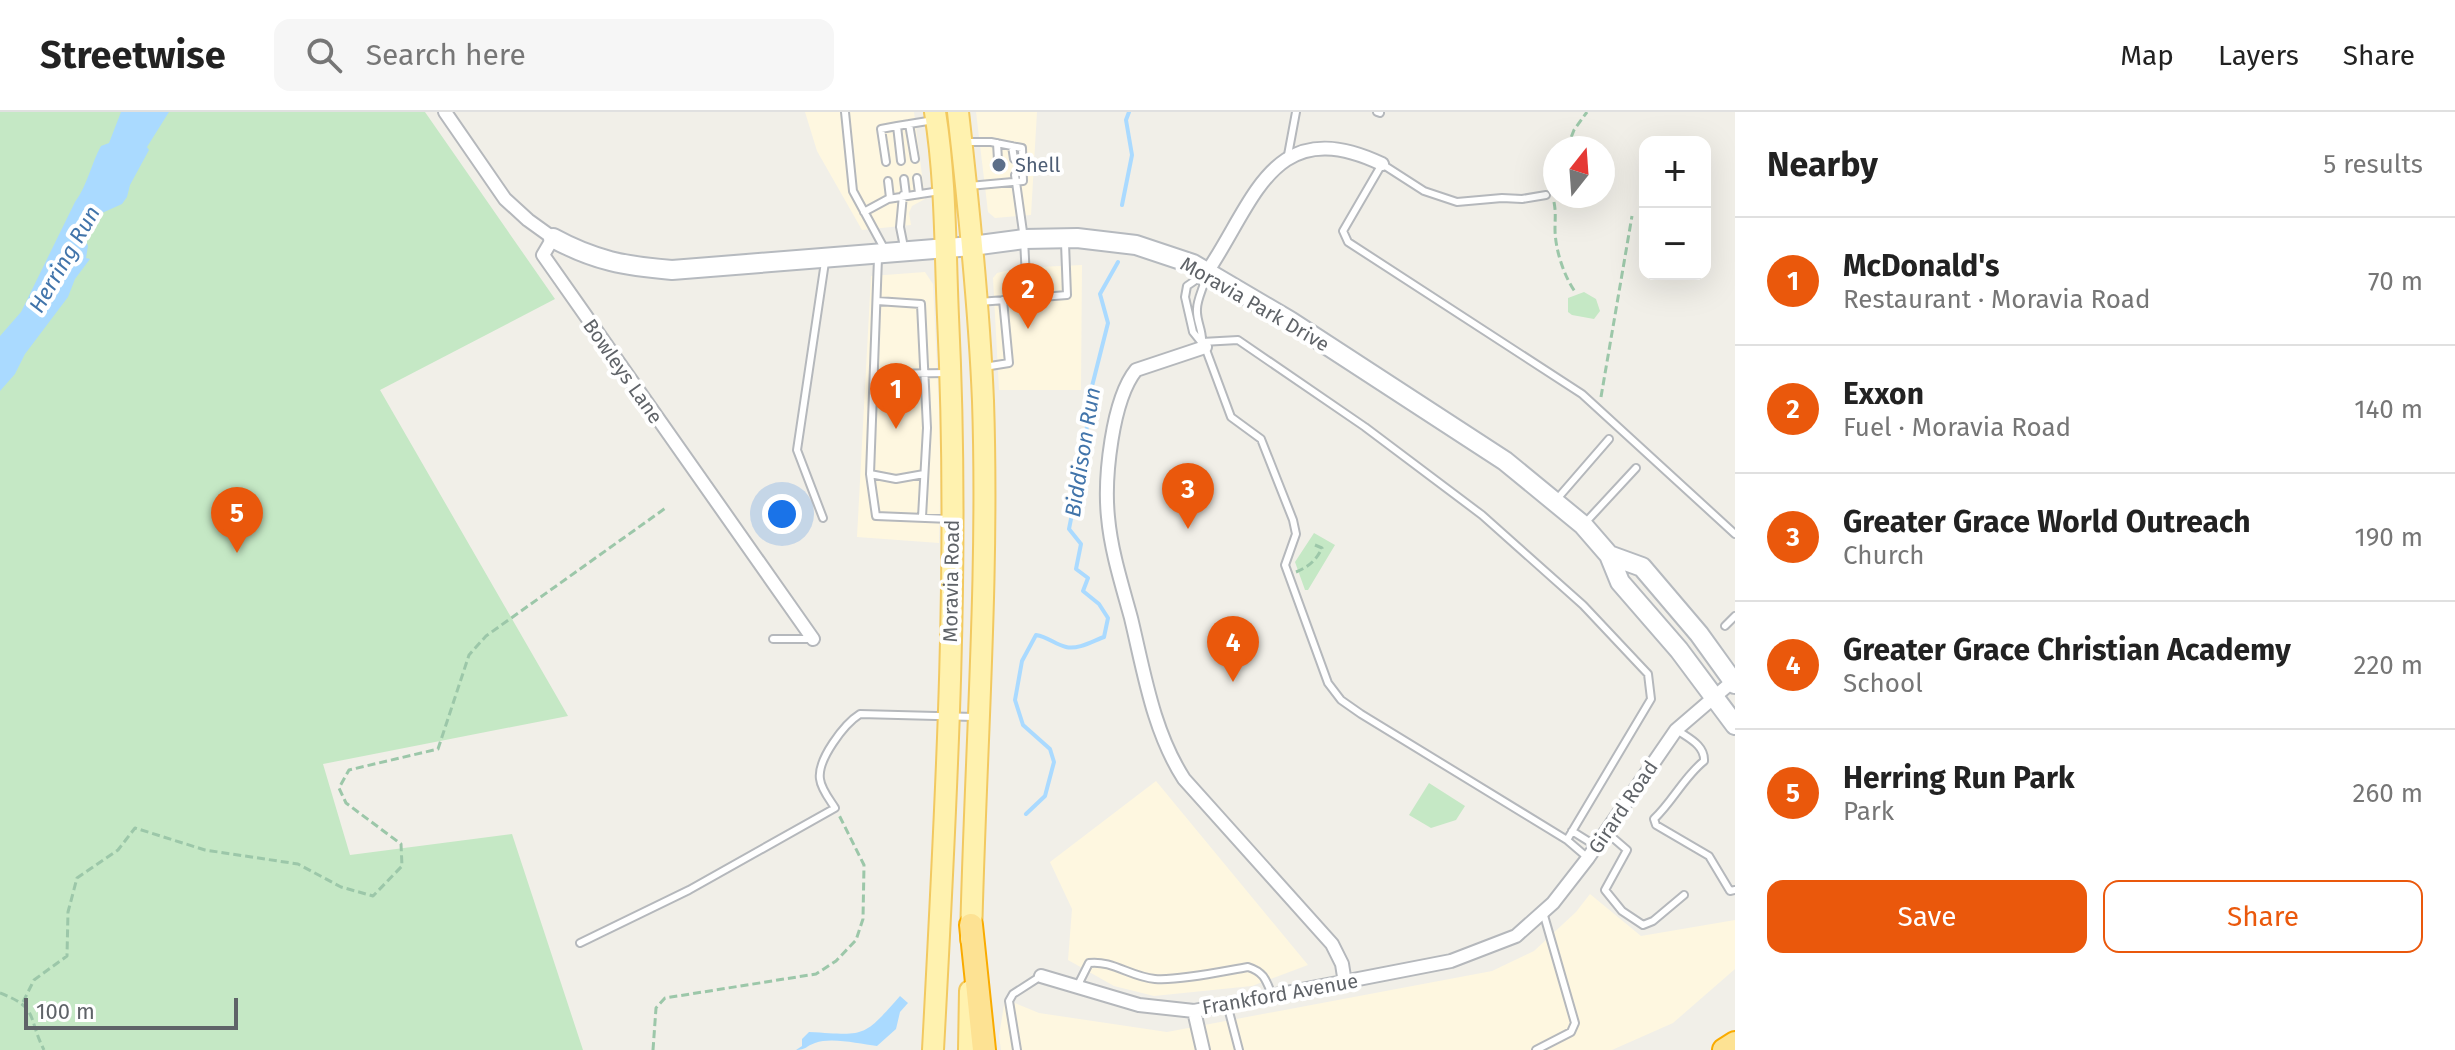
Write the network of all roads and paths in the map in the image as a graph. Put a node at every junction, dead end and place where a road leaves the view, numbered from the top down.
1 (445, 112) edge
2 (845, 112) edge
3 (958, 112) edge
4 (1296, 112) edge
5 (1587, 112) edge
6 (936, 116) edge
7 (909, 124) junction
8 (897, 126) junction
9 (1572, 136) edge
10 (962, 142) junction
11 (997, 143) junction
12 (1012, 146) junction
13 (1288, 155) junction
14 (915, 159) dead end
15 (1014, 159) dead end
16 (998, 160) dead end
17 (901, 161) dead end
18 (886, 162) dead end
19 (1382, 164) junction
20 (917, 178) dead end
21 (1016, 178) junction
22 (904, 179) dead end
23 (888, 181) dead end
24 (967, 186) junction
25 (944, 191) junction
26 (919, 193) junction
27 (904, 195) junction
28 (1543, 195) edge
29 (890, 198) junction
30 (1554, 208) edge
31 (864, 212) junction
32 (1632, 216) dead end
33 (553, 238) junction
34 (1065, 238) junction
35 (1024, 239) junction
36 (972, 246) junction
37 (945, 248) junction
38 (890, 253) junction
39 (826, 259) junction
40 (1207, 272) junction
41 (1576, 293) dead end
42 (1027, 298) junction
43 (1003, 300) junction
44 (877, 301) junction
45 (976, 302) junction
46 (1203, 345) junction
47 (980, 367) junction
48 (924, 373) junction
49 (951, 373) junction
50 (875, 374) junction
51 (1599, 409) junction
52 (1609, 439) dead end
53 (1636, 468) dead end
54 (870, 474) junction
55 (924, 474) junction
56 (1554, 502) junction
57 (667, 507) dead end
58 (922, 517) junction
59 (823, 518) dead end
60 (952, 519) junction
61 (1583, 525) junction
62 (1735, 534) edge
63 (1315, 545) dead end
64 (1609, 555) junction
65 (1288, 575) junction
66 (1735, 616) edge
67 (1725, 626) dead end
68 (773, 639) dead end
69 (813, 639) joint
70 (1734, 681) edge
71 (1713, 698) junction
72 (947, 716) junction
73 (978, 717) junction
74 (1735, 725) edge
75 (1676, 730) junction
76 (835, 808) junction
77 (1572, 831) junction
78 (1605, 831) junction
79 (1567, 840) junction
80 (1596, 846) junction
81 (1588, 858) junction
82 (1735, 890) edge
83 (1684, 895) dead end
84 (1542, 912) junction
85 (971, 925) junction
86 (1516, 936) joint
87 (580, 943) dead end
88 (1041, 976) joint
89 (1345, 983) junction
90 (1077, 987) junction
91 (0, 993) edge
92 (1272, 996) junction
93 (23, 1002) junction
94 (1227, 1004) junction
95 (1194, 1011) junction
96 (1735, 1043) edge
97 (44, 1050) edge
98 (653, 1050) edge
99 (933, 1050) edge
100 (969, 1050) edge
101 (984, 1050) edge
102 (1017, 1050) edge
103 (1203, 1050) edge
104 (1239, 1050) edge
105 (1536, 1050) edge
106 (1724, 1050) edge

1 - 33 street
2 - 31 lane
3 - 10 main road, Moravia Road
4 - 13 lane
5 - 9 path
6 - 7 lane
6 - 25 main road, Moravia Road
7 - 8 lane
7 - 14 lane
8 - 17 lane
8 - 18 lane
10 - 11 lane
10 - 24 main road, Moravia Road
11 - 12 lane
11 - 16 lane
12 - 15 lane
12 - 21 lane
13 - 19 street
13 - 40 street
19 - 28 lane
19 - 51 lane
20 - 26 lane
21 - 24 lane
21 - 35 lane
22 - 27 lane
23 - 29 lane
24 - 36 main road, Moravia Road
25 - 26 lane
25 - 37 main road, Moravia Road
26 - 27 lane
27 - 29 lane
27 - 38 lane
29 - 31 lane
30 - 41 path
31 - 38 lane
32 - 51 path
33 - 39 main road, Moravia Park Drive
33 - 69 street, Bowleys Lane
34 - 35 main road, Moravia Park Drive
34 - 40 main road, Moravia Park Drive
34 - 42 lane
35 - 36 main road, Moravia Park Drive
35 - 42 lane
36 - 37 main road, Moravia Park Drive
36 - 45 main road, Moravia Road
37 - 38 main road, Moravia Park Drive
37 - 49 main road, Moravia Road
38 - 39 main road, Moravia Park Drive
38 - 44 lane
39 - 59 lane
40 - 46 lane
40 - 46 lane
40 - 56 main road, Moravia Park Drive
42 - 43 lane
43 - 45 lane
43 - 47 lane
44 - 48 lane
44 - 50 lane
45 - 47 main road, Moravia Road
46 - 65 lane
46 - 77 lane
46 - 89 street
47 - 73 main road, Moravia Road
48 - 49 lane
48 - 50 lane
48 - 55 lane
49 - 60 main road, Moravia Road
50 - 54 lane
51 - 62 lane
52 - 56 lane
53 - 61 lane
54 - 55 lane
54 - 58 lane
55 - 58 lane
56 - 61 main road, Moravia Park Drive
57 - 93 path
58 - 60 lane
60 - 72 main road, Moravia Road
61 - 64 main road, Moravia Park Drive
63 - 65 path
64 - 70 main road, Moravia Park Drive
64 - 71 main road, Moravia Park Drive
65 - 79 lane
66 - 67 lane
68 - 69 lane
70 - 71 street, Girard Road
71 - 74 main road, Moravia Park Drive
71 - 75 street, Girard Road
72 - 73 lane
72 - 76 lane
72 - 99 main road, Moravia Road
73 - 85 main road, Moravia Road
75 - 78 street, Girard Road
75 - 82 lane
76 - 87 lane
76 - 98 path
77 - 79 lane
77 - 80 lane
78 - 80 street, Girard Road
78 - 83 lane
79 - 81 lane
80 - 81 street, Girard Road
81 - 84 street, Girard Road
84 - 86 street, Girard Road
84 - 105 lane
85 - 100 main road, Moravia Road
85 - 101 highway
86 - 89 street, Frankford Avenue
88 - 90 street, Frankford Avenue
88 - 102 lane
89 - 92 street, Frankford Avenue
90 - 92 lane
90 - 95 street, Frankford Avenue
91 - 93 path
92 - 94 street, Frankford Avenue
93 - 97 path
94 - 95 street, Frankford Avenue
94 - 104 lane
95 - 103 street
96 - 106 highway

